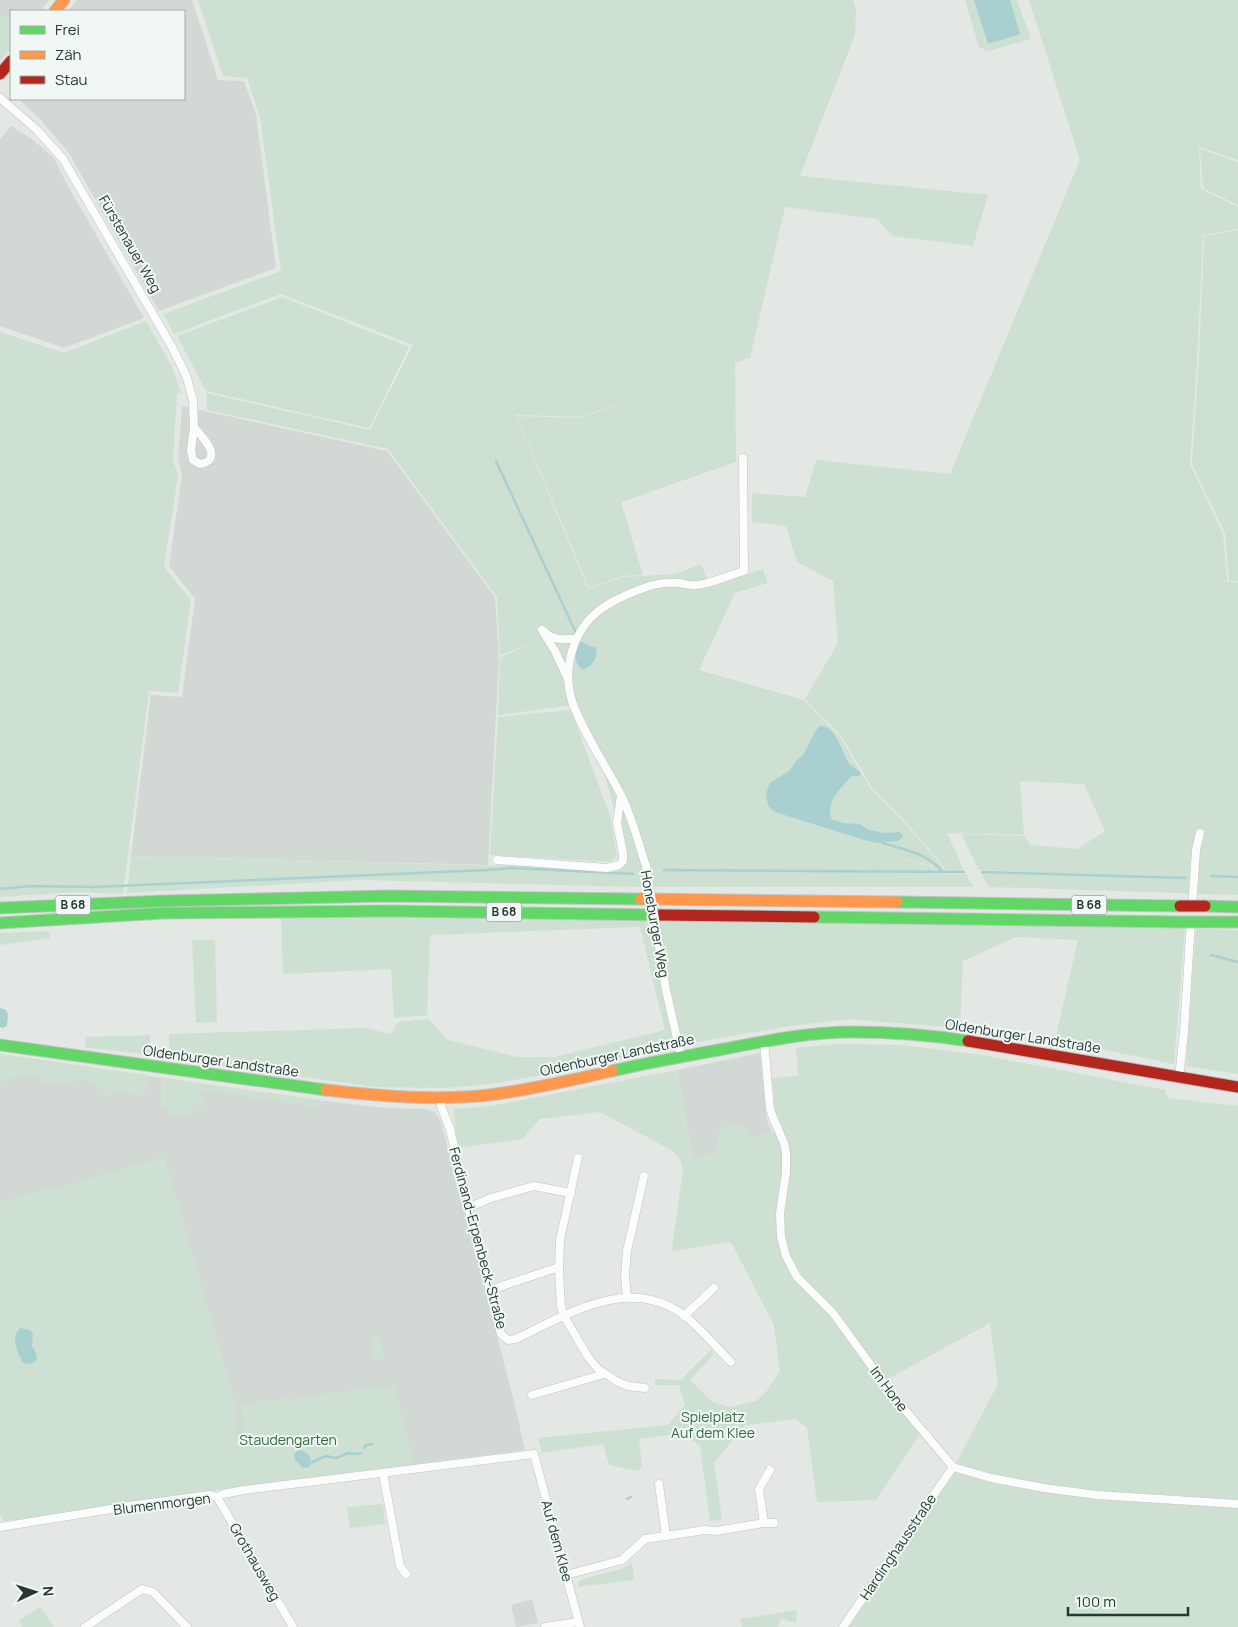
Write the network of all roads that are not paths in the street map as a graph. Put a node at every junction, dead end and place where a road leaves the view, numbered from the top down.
1 (64, 0) edge
2 (56, 10) edge
3 (10, 62) edge
4 (0, 74) edge
5 (0, 98) edge
6 (194, 426) dead end
7 (743, 458) dead end
8 (577, 636) junction
9 (568, 681) junction
10 (621, 795) junction
11 (1200, 833) dead end
12 (497, 860) dead end
13 (1238, 907) edge
14 (0, 908) edge
15 (1238, 922) edge
16 (0, 923) edge
17 (764, 1041) junction
18 (0, 1044) edge
19 (681, 1056) junction
20 (1179, 1077) junction
21 (1238, 1087) edge
22 (441, 1097) junction
23 (578, 1158) dead end
24 (644, 1176) dead end
25 (570, 1193) junction
26 (477, 1204) dead end
27 (559, 1267) junction
28 (714, 1288) dead end
29 (490, 1290) junction
30 (627, 1298) junction
31 (564, 1316) junction
32 (684, 1316) junction
33 (731, 1362) dead end
34 (604, 1374) junction
35 (645, 1388) dead end
36 (532, 1395) dead end
37 (532, 1455) joint
38 (953, 1467) junction
39 (770, 1470) dead end
40 (383, 1473) junction
41 (659, 1484) dead end
42 (217, 1497) junction
43 (1238, 1504) edge
44 (764, 1523) junction
45 (774, 1523) dead end
46 (0, 1526) edge
47 (666, 1536) junction
48 (406, 1574) dead end
49 (566, 1574) junction
50 (579, 1624) edge
51 (85, 1627) edge
52 (187, 1627) edge
53 (293, 1627) edge
54 (546, 1627) edge
55 (843, 1627) edge

1 - 2 main road
3 - 4 main road
5 - 6 street, Fürstenauer Weg
7 - 8 street, Honeburger Weg
8 - 9 street, Honeburger Weg
8 - 9 street, Honeburger Weg
9 - 10 street, Honeburger Weg
10 - 12 street, Honeburger Weg
10 - 19 street, Honeburger Weg, bridge
11 - 20 street
13 - 14 main road, B 68, bridge
15 - 16 main road, B 68, bridge
17 - 19 main road, Oldenburger Landstraße
17 - 20 main road, Oldenburger Landstraße
17 - 38 street, Im Hone
18 - 22 main road, Oldenburger Landstraße
19 - 22 main road, Oldenburger Landstraße
20 - 21 main road, Oldenburger Landstraße
22 - 29 street, Ferdinand-Erpenbeck-Straße
23 - 25 street
24 - 30 street
25 - 26 street
25 - 27 street
27 - 29 street
27 - 31 street
28 - 32 street
29 - 31 street, Ferdinand-Erpenbeck-Straße
30 - 31 street, Ferdinand-Erpenbeck-Straße
30 - 32 street, Ferdinand-Erpenbeck-Straße
31 - 34 street
32 - 33 street, Ferdinand-Erpenbeck-Straße
34 - 35 street
34 - 36 street
37 - 40 street, Blumenmorgen
37 - 49 street, Auf dem Klee
38 - 43 street
38 - 55 street, Hardinghausstraße
39 - 44 street
40 - 42 street, Blumenmorgen
40 - 48 street
41 - 47 street
42 - 46 street, Blumenmorgen
42 - 53 street, Grothausweg
44 - 45 street
44 - 47 street
47 - 49 street
49 - 50 street, Auf dem Klee
50 - 54 street
51 - 52 street

